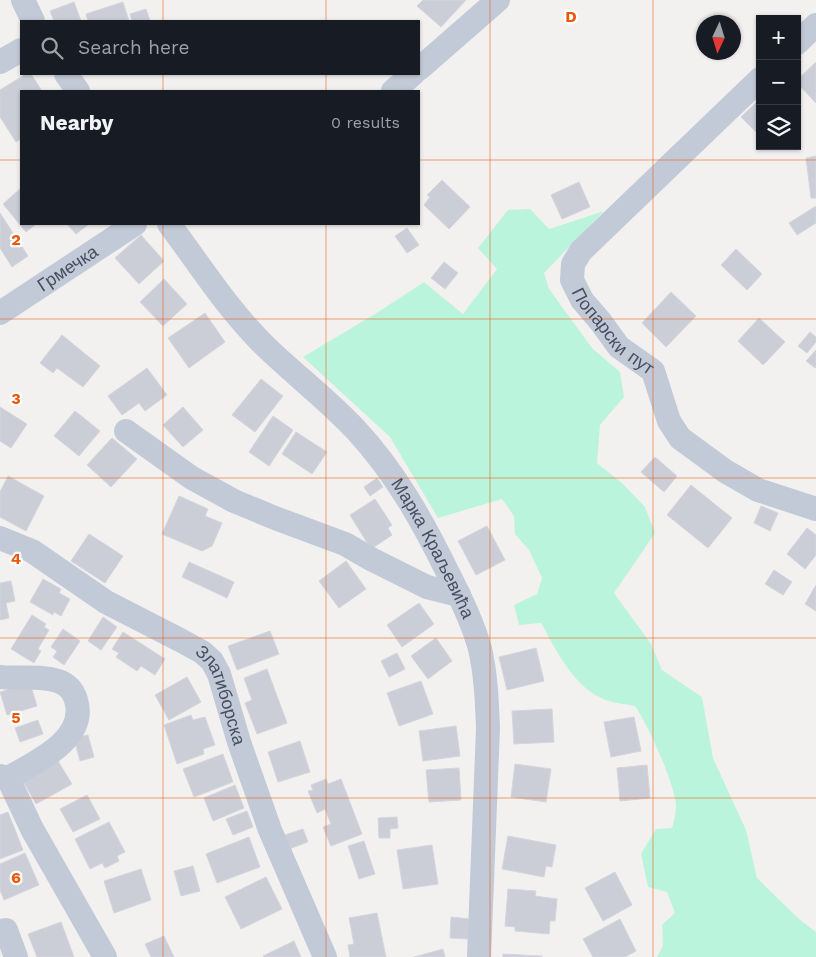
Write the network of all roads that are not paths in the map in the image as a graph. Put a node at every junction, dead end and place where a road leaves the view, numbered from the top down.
1 (22, 0) edge
2 (498, 0) edge
3 (32, 20) edge
4 (816, 25) edge
5 (801, 39) edge
6 (20, 51) edge
7 (0, 62) edge
8 (420, 68) edge
9 (67, 75) edge
10 (412, 75) edge
11 (756, 83) edge
12 (77, 90) edge
13 (394, 90) edge
14 (133, 225) edge
15 (170, 225) edge
16 (0, 313) edge
17 (126, 431) dead end
18 (816, 509) edge
19 (0, 538) edge
20 (459, 595) junction
21 (0, 677) edge
22 (4, 777) edge
23 (0, 931) edge
24 (16, 957) edge
25 (105, 957) edge
26 (325, 957) edge
27 (479, 957) edge

1 - 3 street
2 - 8 street
4 - 5 street
6 - 7 street
9 - 12 street
10 - 13 street
11 - 18 street, Попарски пут
14 - 16 street, Грмечка
15 - 20 street, Марка Краљевића
17 - 20 street
19 - 26 street, Златиборска
20 - 27 street, Марка Краљевића
21 - 22 street
22 - 25 street
23 - 24 street

